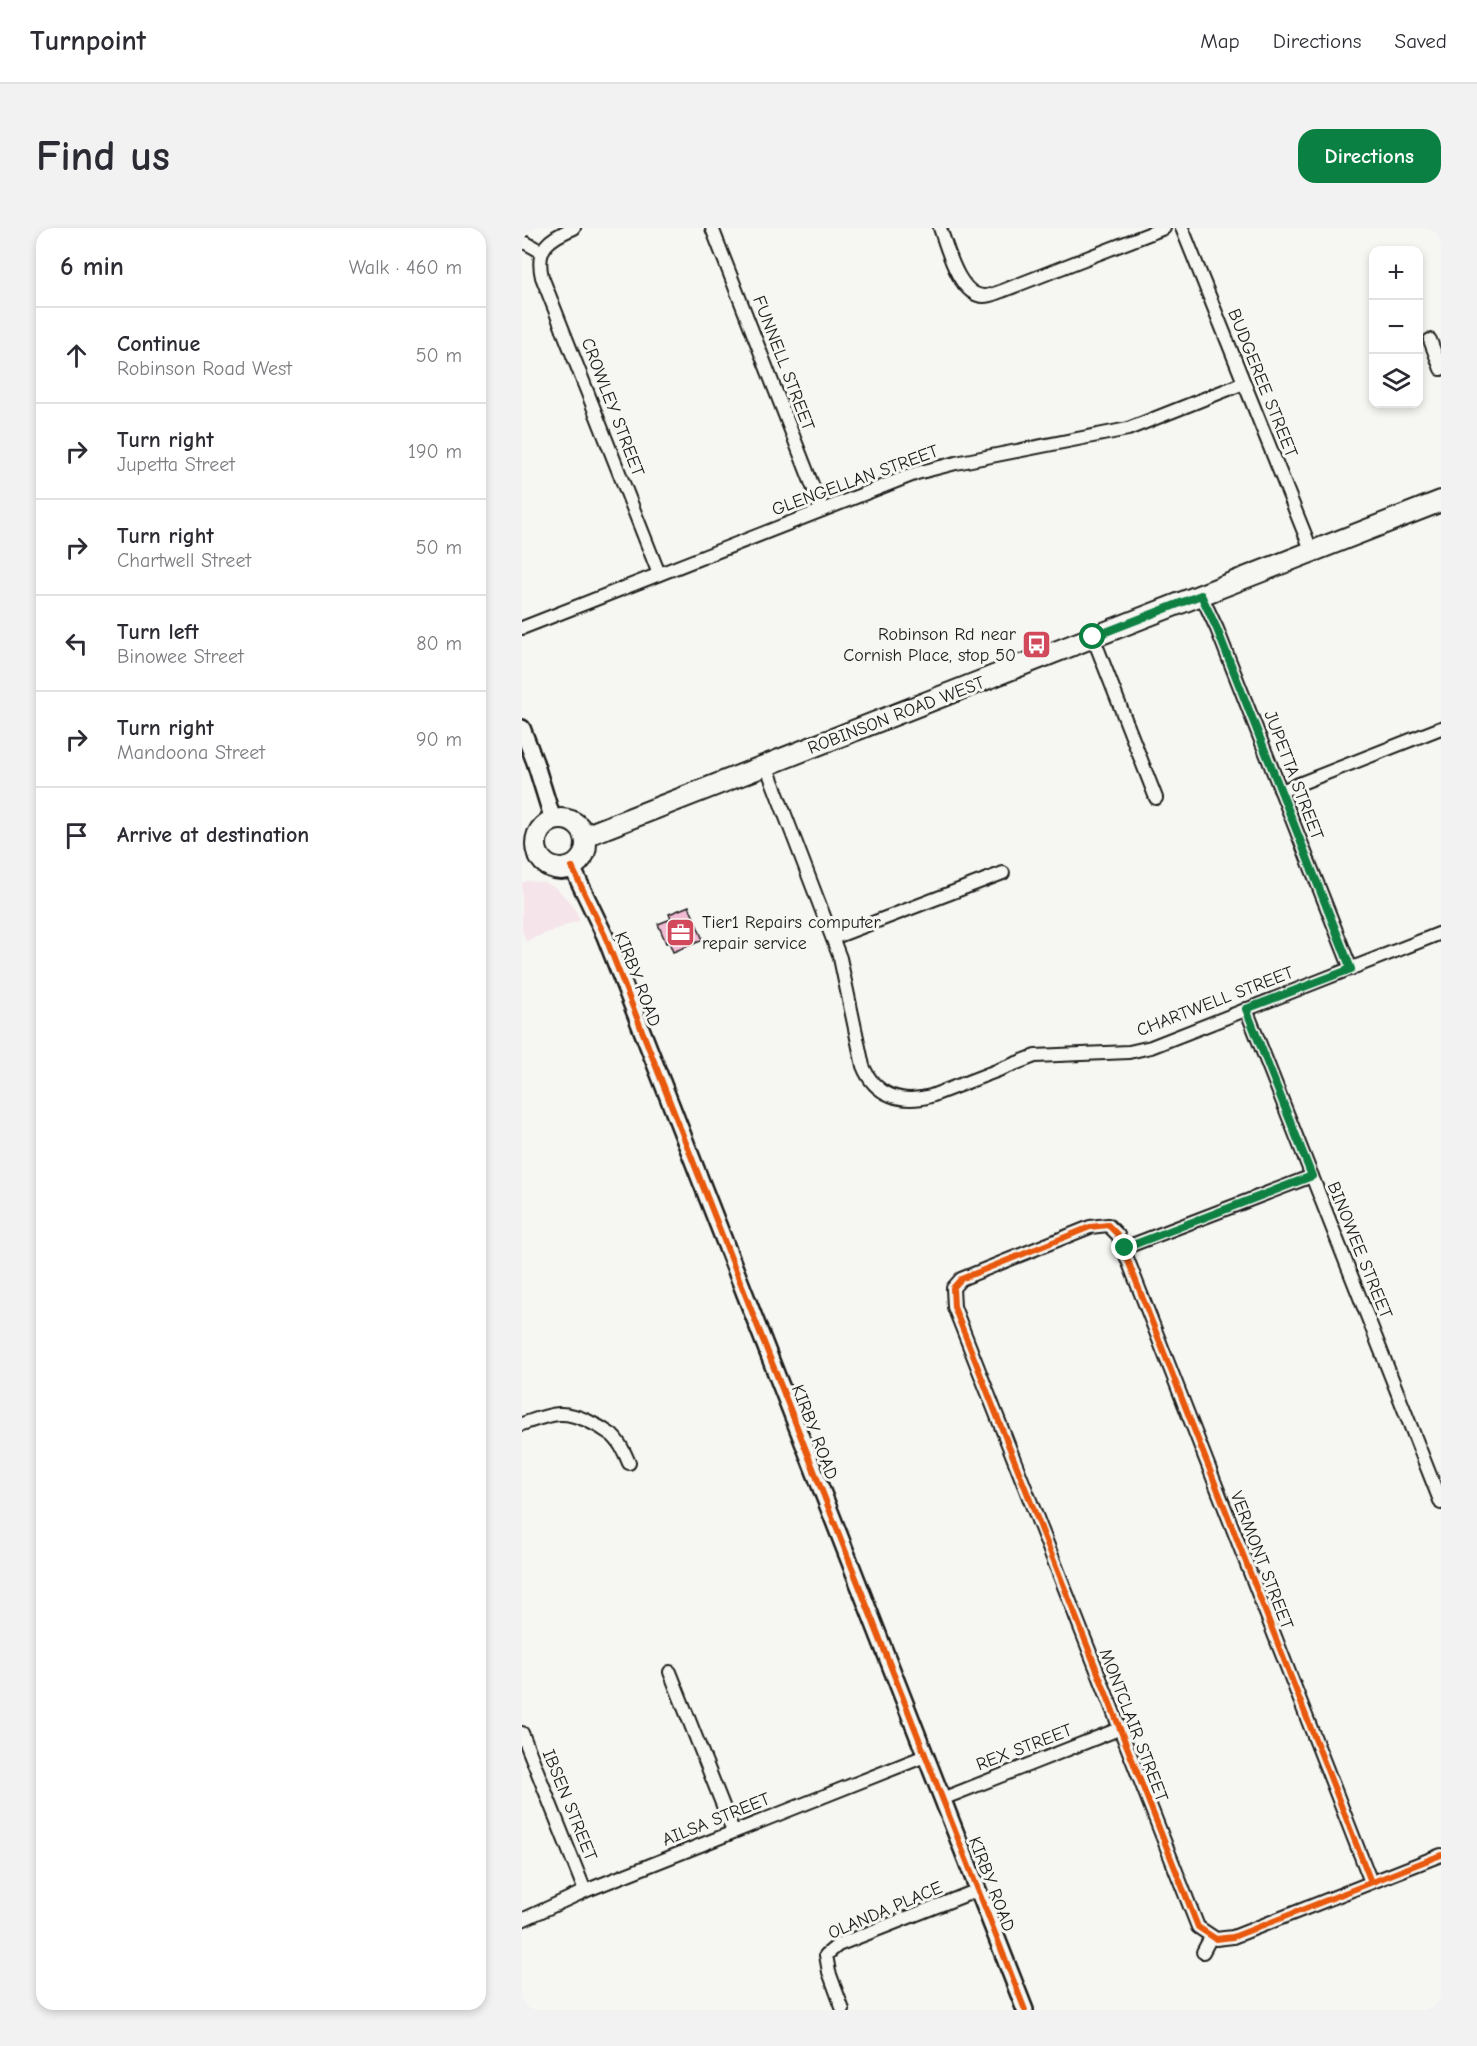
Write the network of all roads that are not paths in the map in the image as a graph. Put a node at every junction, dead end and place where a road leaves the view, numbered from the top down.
1 (573, 228) edge
2 (712, 228) edge
3 (940, 228) edge
4 (1164, 228) edge
5 (1182, 228) edge
6 (526, 243) dead end
7 (542, 252) junction
8 (1430, 340) dead end
9 (1441, 369) edge
10 (1244, 383) junction
11 (1441, 501) edge
12 (822, 510) junction
13 (1312, 552) junction
14 (659, 574) junction
15 (1201, 595) junction
16 (522, 628) edge
17 (1093, 637) junction
18 (522, 728) edge
19 (1441, 728) edge
20 (766, 765) junction
21 (1281, 791) junction
22 (1156, 798) dead end
23 (553, 820) junction
24 (585, 836) junction
25 (530, 856) edge
26 (572, 867) junction
27 (1003, 873) dead end
28 (1441, 933) edge
29 (833, 938) junction
30 (1351, 969) junction
31 (1246, 1009) junction
32 (1312, 1176) junction
33 (1125, 1248) junction
34 (953, 1288) joint
35 (522, 1424) edge
36 (630, 1463) dead end
37 (1441, 1503) edge
38 (670, 1672) dead end
39 (1119, 1729) junction
40 (522, 1733) edge
41 (525, 1750) edge
42 (925, 1756) junction
43 (942, 1799) junction
44 (732, 1831) junction
45 (1441, 1855) edge
46 (1371, 1882) junction
47 (978, 1890) junction
48 (585, 1891) junction
49 (522, 1920) edge
50 (1211, 1937) junction
51 (1203, 1952) dead end
52 (843, 2010) edge
53 (1025, 2010) edge

1 - 7 street
2 - 12 street, FUNNELL STREET
3 - 4 street
5 - 10 street, BUDGEREE STREET
6 - 7 street
7 - 14 street, CROWLEY STREET
8 - 9 street
10 - 12 street, GLENGELLAN STREET
10 - 13 street, BUDGEREE STREET
11 - 13 main road, ROBINSON ROAD WEST
12 - 14 street, GLENGELLAN STREET
13 - 15 main road, ROBINSON ROAD WEST
14 - 16 street, GLENGELLAN STREET
15 - 17 main road, ROBINSON ROAD WEST
15 - 21 street, JUPETTA STREET
17 - 20 main road, ROBINSON ROAD WEST
17 - 22 street
18 - 23 street
19 - 21 street
20 - 24 main road, ROBINSON ROAD WEST
20 - 29 street, CHARTWELL STREET
21 - 30 street, JUPETTA STREET
23 - 24 main road
23 - 25 main road
24 - 26 main road
25 - 26 main road
26 - 42 street, KIRBY ROAD
27 - 29 street
28 - 30 street, CHARTWELL STREET
29 - 31 street, CHARTWELL STREET
30 - 31 street, CHARTWELL STREET
31 - 32 street, BINOWEE STREET
32 - 33 street
32 - 37 street, BINOWEE STREET
33 - 34 street, VERMONT STREET
33 - 46 street, VERMONT STREET
34 - 39 street, MONTCLAIR STREET
35 - 36 street
38 - 44 street
39 - 43 street, REX STREET
39 - 50 street, MONTCLAIR STREET
40 - 41 street, IBSEN STREET
41 - 48 street, IBSEN STREET
42 - 43 street, KIRBY ROAD
42 - 44 street, AILSA STREET
43 - 47 street, KIRBY ROAD
44 - 48 street, AILSA STREET
45 - 46 street
46 - 50 street
47 - 52 street, OLANDA PLACE
47 - 53 street, KIRBY ROAD
48 - 49 street, AILSA STREET
50 - 51 street

